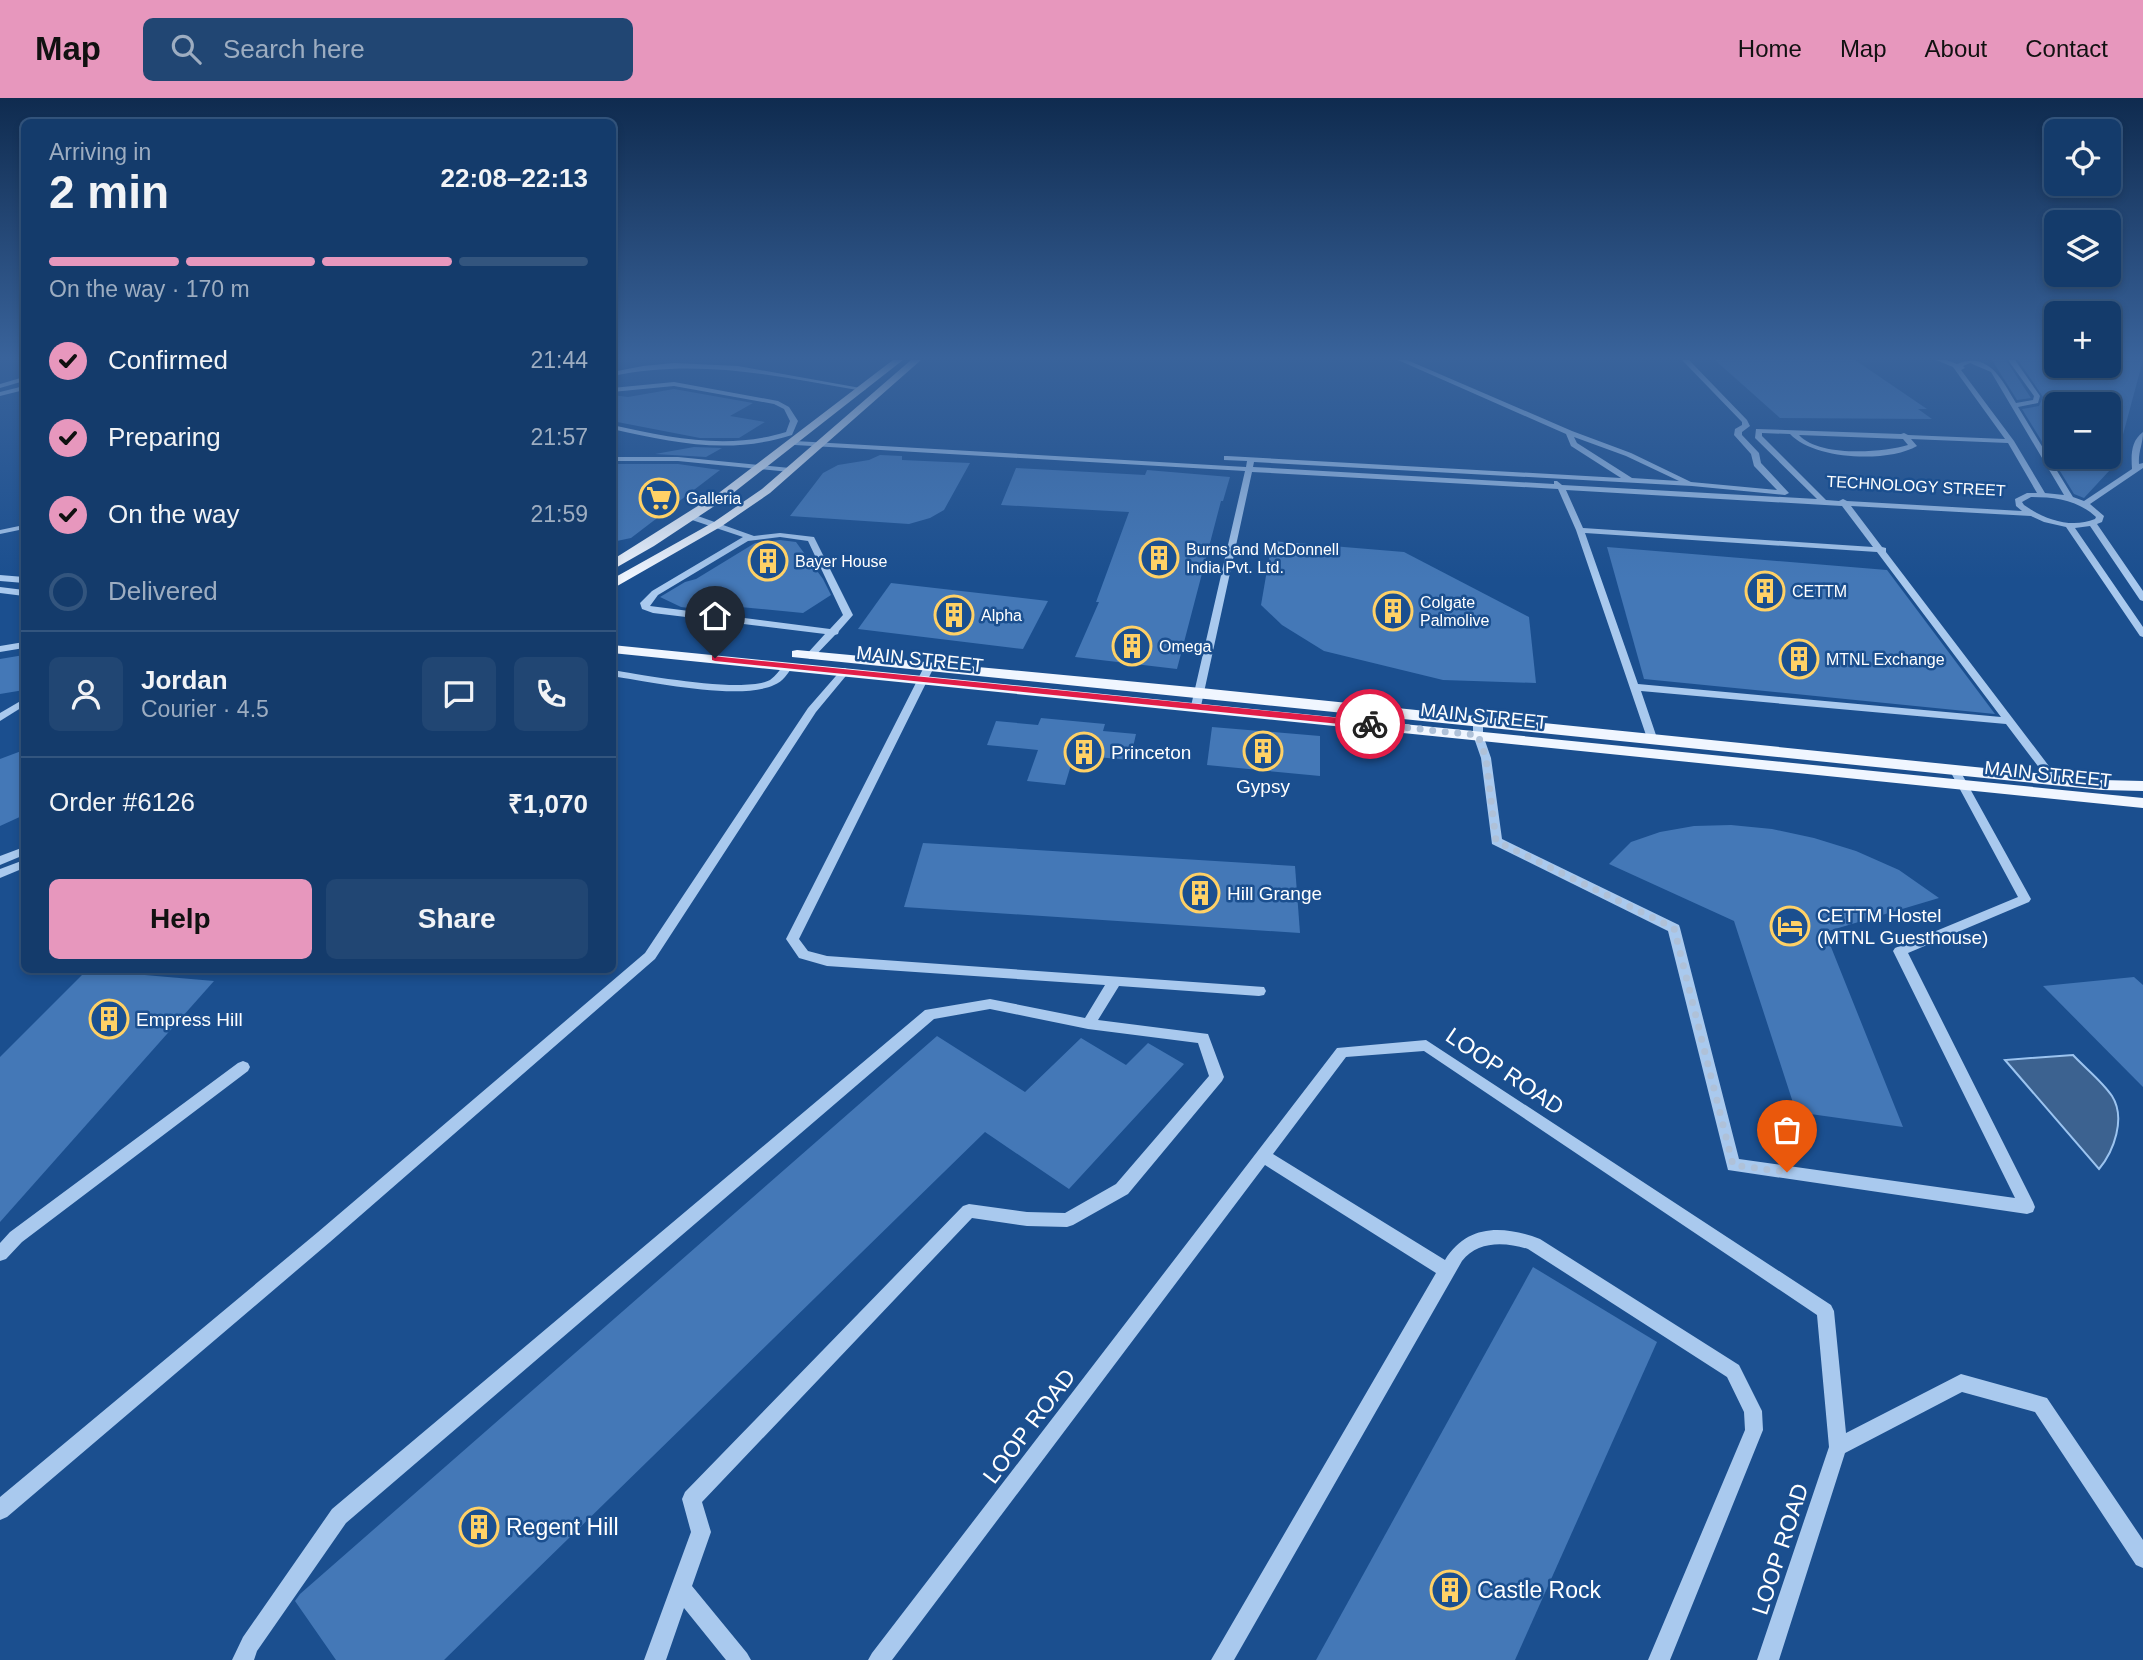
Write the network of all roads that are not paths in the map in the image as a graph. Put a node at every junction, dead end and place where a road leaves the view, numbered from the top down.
1 (640, 433) edge
2 (789, 433) edge
3 (808, 433) edge
4 (831, 433) edge
5 (1569, 433) joint
6 (1738, 433) edge
7 (1759, 433) edge
8 (1793, 433) edge
9 (1826, 433) edge
10 (2004, 433) edge
11 (2022, 433) dead end
12 (2032, 434) joint
13 (2143, 434) edge
14 (1905, 435) junction
15 (799, 440) junction
16 (821, 441) junction
17 (2010, 441) junction
18 (2141, 444) edge
19 (2044, 452) edge
20 (616, 458) edge
21 (2020, 458) junction
22 (2029, 458) dead end
23 (2039, 459) dead end
24 (2044, 460) edge
25 (1250, 464) junction
26 (763, 467) junction
27 (2139, 467) edge
28 (2054, 469) edge
29 (790, 470) junction
30 (1552, 476) junction
31 (1630, 481) junction
32 (1692, 484) junction
33 (1560, 488) junction
34 (1783, 492) junction
35 (1645, 493) junction
36 (1817, 495) junction
37 (2042, 495) junction
38 (1709, 496) junction
39 (1843, 500) junction
40 (2071, 500) junction
41 (1825, 503) junction
42 (2085, 505) junction
43 (2020, 506) junction
44 (2031, 514) junction
45 (692, 517) junction
46 (718, 524) junction
47 (2068, 524) junction
48 (2093, 524) junction
49 (21, 528) edge
50 (1580, 530) junction
51 (0, 532) edge
52 (753, 538) junction
53 (654, 541) junction
54 (679, 547) junction
55 (1883, 550) junction
56 (616, 564) edge
57 (0, 578) edge
58 (21, 580) edge
59 (2108, 580) junction
60 (616, 584) edge
61 (2139, 586) edge
62 (0, 590) edge
63 (21, 593) edge
64 (2143, 598) edge
65 (835, 632) junction
66 (2143, 634) edge
67 (616, 636) edge
68 (21, 646) edge
69 (0, 649) edge
70 (616, 649) edge
71 (810, 656) junction
72 (788, 666) junction
73 (845, 671) junction
74 (926, 673) junction
75 (616, 674) edge
76 (1634, 687) junction
77 (1198, 699) junction
78 (21, 704) edge
79 (0, 718) edge
80 (2010, 721) junction
81 (1478, 728) junction
82 (1652, 738) junction
83 (1954, 769) junction
84 (2054, 780) junction
85 (1963, 784) junction
86 (2143, 786) edge
87 (2143, 803) edge
88 (21, 852) edge
89 (0, 861) edge
90 (21, 865) edge
91 (0, 874) edge
92 (1115, 981) junction
93 (1259, 991) dead end
94 (1088, 1024) junction
95 (243, 1067) dead end
96 (1264, 1156) junction
97 (0, 1254) edge
98 (1447, 1271) junction
99 (1838, 1447) junction
100 (0, 1510) edge
101 (2143, 1558) edge
102 (681, 1589) junction
103 (243, 1660) edge
104 (655, 1660) edge
105 (740, 1660) edge
106 (879, 1660) edge
107 (1222, 1660) edge
108 (1660, 1660) edge
109 (1768, 1660) edge

1 - 2 street
3 - 15 main road
4 - 16 main road
5 - 31 street
5 - 32 street
6 - 34 street
7 - 36 street
8 - 14 street
9 - 14 street
10 - 17 street
11 - 12 street
12 - 19 street
13 - 18 street
14 - 17 street
15 - 16 street
15 - 26 main road
16 - 25 street
16 - 29 main road
17 - 21 street
18 - 27 street
20 - 26 street
21 - 22 street
21 - 37 street
23 - 24 street
25 - 30 street, TECHNOLOGY STREET
25 - 33 street
25 - 77 street
26 - 29 street
26 - 45 main road
27 - 42 street
28 - 40 street
29 - 46 main road
30 - 31 street, TECHNOLOGY STREET
30 - 33 street
31 - 32 street, TECHNOLOGY STREET
31 - 35 street
32 - 34 street, TECHNOLOGY STREET
32 - 38 street
33 - 35 street
33 - 50 street
34 - 36 street, TECHNOLOGY STREET
35 - 38 street
36 - 39 street, TECHNOLOGY STREET
36 - 41 street
37 - 40 street
37 - 43 street
38 - 41 street
39 - 41 street
39 - 43 street, TECHNOLOGY STREET
39 - 44 street
39 - 55 street
40 - 42 street
42 - 48 street
43 - 44 street
44 - 47 street
45 - 46 street
45 - 53 main road
46 - 52 street
46 - 54 main road
47 - 48 street
47 - 59 street
48 - 61 street
49 - 51 street
50 - 55 street
50 - 76 street
52 - 65 street
52 - 65 street
53 - 54 main road
53 - 56 main road
54 - 60 main road
55 - 80 street
57 - 58 street
59 - 61 street
59 - 66 street
61 - 64 street
62 - 63 street
65 - 71 street
67 - 71 main road, MAIN STREET
68 - 69 street
70 - 72 main road, MAIN STREET
71 - 74 main road, MAIN STREET
72 - 73 main road, MAIN STREET
72 - 75 street
73 - 74 main road, MAIN STREET
73 - 100 street
74 - 77 main road, MAIN STREET
74 - 92 street
76 - 80 street
76 - 82 street
77 - 81 main road, MAIN STREET
78 - 79 street
80 - 84 street
81 - 82 main road, MAIN STREET
81 - 85 main road, MAIN STREET
81 - 85 street
82 - 83 main road, MAIN STREET
83 - 84 main road, MAIN STREET
83 - 85 street
84 - 86 main road, MAIN STREET
85 - 87 main road, MAIN STREET
88 - 89 street
90 - 91 street
92 - 93 street
92 - 94 street
94 - 102 street
94 - 103 street
95 - 97 street
96 - 98 street
96 - 99 street, LOOP ROAD
96 - 106 street, LOOP ROAD
98 - 107 street
98 - 108 street
99 - 101 street
99 - 109 street, LOOP ROAD
102 - 104 street
102 - 105 street

